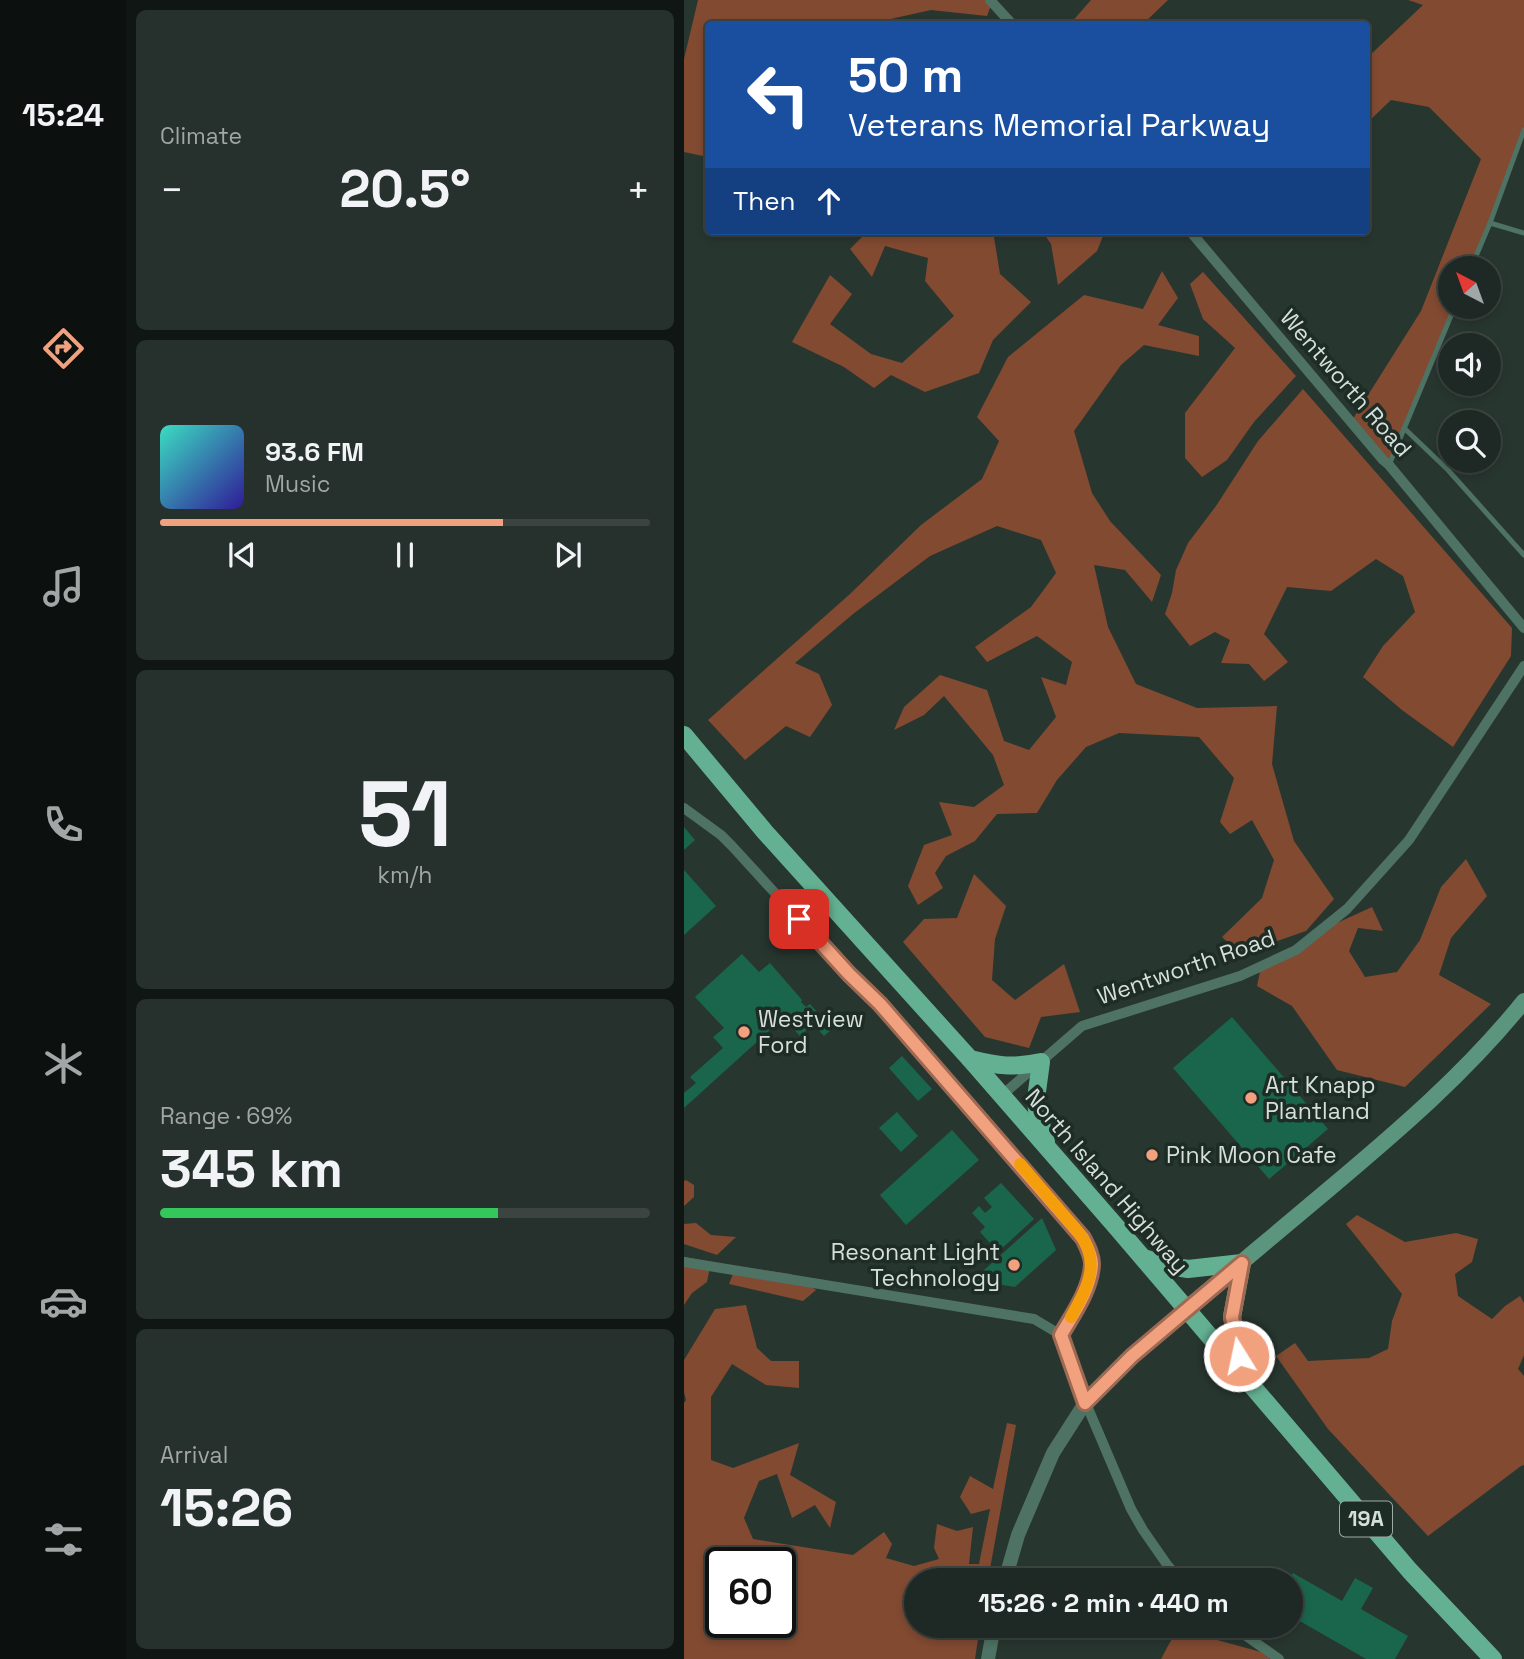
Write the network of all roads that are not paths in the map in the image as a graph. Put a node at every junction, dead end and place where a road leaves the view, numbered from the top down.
1 (990, 0) edge
2 (1009, 21) edge
3 (1524, 130) edge
4 (1490, 223) junction
5 (1524, 233) edge
6 (1193, 235) edge
7 (1476, 256) edge
8 (1450, 319) edge
9 (1404, 428) junction
10 (1389, 465) junction
11 (1524, 555) edge
12 (1524, 628) edge
13 (1524, 666) edge
14 (685, 737) edge
15 (684, 808) edge
16 (1524, 1001) edge
17 (970, 1059) junction
18 (1040, 1062) junction
19 (1001, 1096) junction
20 (1047, 1148) junction
21 (1143, 1258) junction
22 (684, 1262) edge
23 (1242, 1263) junction
24 (1186, 1309) junction
25 (1061, 1335) junction
26 (1243, 1376) junction
27 (1085, 1403) junction
28 (1008, 1568) edge
29 (1170, 1568) edge
30 (992, 1638) edge
31 (1249, 1638) edge
32 (988, 1659) edge
33 (1279, 1659) edge
34 (1493, 1659) edge

1 - 2 street
3 - 4 lane
4 - 5 lane
4 - 7 lane
6 - 10 street, Wentworth Road
8 - 9 lane
9 - 10 lane
9 - 11 lane
10 - 12 street, Wentworth Road
13 - 18 street, Wentworth Road
14 - 17 main road, North Island Highway / 19A
15 - 25 street
16 - 23 main road
17 - 18 main road
17 - 19 main road, North Island Highway / 19A
18 - 19 street, Wentworth Road
18 - 20 main road
19 - 20 main road, North Island Highway / 19A
20 - 21 main road, North Island Highway / 19A
21 - 23 main road
21 - 24 main road, North Island Highway / 19A
22 - 25 street
23 - 24 main road
23 - 26 main road
24 - 26 main road, North Island Highway / 19A
24 - 27 street
25 - 27 street
26 - 34 main road, North Island Highway / 19A
27 - 28 street
27 - 29 street
30 - 32 street
31 - 33 street

